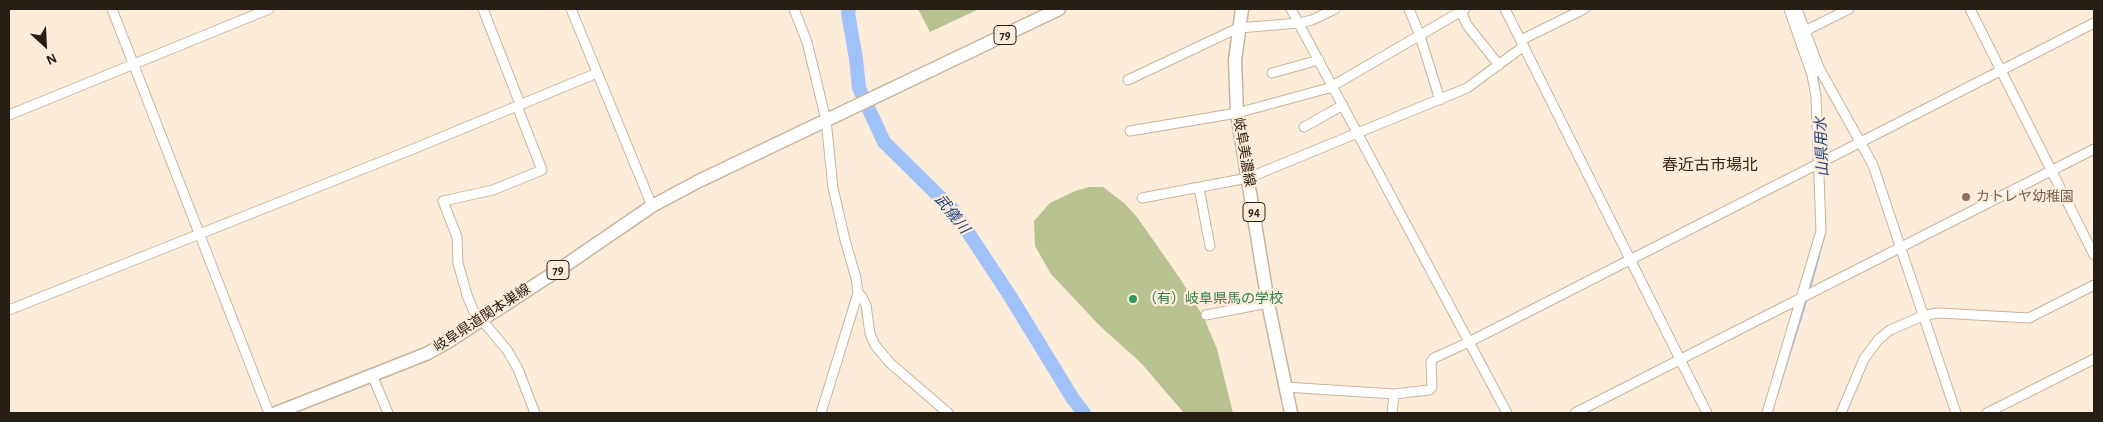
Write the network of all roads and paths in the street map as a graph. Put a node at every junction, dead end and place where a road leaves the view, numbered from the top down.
1 (112, 9) edge
2 (268, 9) edge
3 (483, 9) edge
4 (571, 9) edge
5 (794, 9) edge
6 (1060, 9) edge
7 (1242, 9) edge
8 (1291, 9) edge
9 (1335, 9) edge
10 (1409, 9) edge
11 (1505, 9) edge
12 (1584, 9) edge
13 (1789, 9) edge
14 (1797, 9) edge
15 (1849, 9) edge
16 (1970, 9) edge
17 (1462, 10) edge
18 (1299, 23) junction
19 (2094, 23) edge
20 (1238, 28) junction
21 (1805, 32) junction
22 (1420, 36) junction
23 (1522, 43) junction
24 (1319, 60) junction
25 (134, 63) junction
26 (1499, 65) junction
27 (1816, 71) junction
28 (2000, 71) junction
29 (597, 73) junction
30 (1272, 74) dead end
31 (1128, 80) dead end
32 (1333, 86) junction
33 (1440, 100) junction
34 (518, 105) junction
35 (1343, 105) junction
36 (1237, 113) junction
37 (9, 115) edge
38 (830, 118) junction
39 (1304, 127) dead end
40 (1130, 131) dead end
41 (1357, 133) junction
42 (1860, 141) junction
43 (2094, 149) edge
44 (1818, 164) junction
45 (2051, 171) junction
46 (1248, 178) junction
47 (1199, 188) junction
48 (1142, 198) dead end
49 (652, 206) junction
50 (199, 234) junction
51 (1210, 246) dead end
52 (1902, 248) junction
53 (2094, 255) edge
54 (1630, 258) junction
55 (2094, 285) edge
56 (858, 293) junction
57 (1801, 298) junction
58 (1268, 303) junction
59 (9, 310) edge
60 (1206, 315) dead end
61 (1925, 315) junction
62 (479, 320) junction
63 (1469, 342) junction
64 (2094, 359) edge
65 (1680, 360) junction
66 (372, 375) junction
67 (1286, 387) junction
68 (1394, 394) junction
69 (269, 413) edge
70 (276, 413) edge
71 (388, 413) edge
72 (535, 413) edge
73 (821, 413) edge
74 (948, 413) edge
75 (1291, 413) edge
76 (1392, 413) edge
77 (1507, 413) edge
78 (1575, 413) edge
79 (1707, 413) edge
80 (1767, 413) edge
81 (1841, 413) edge
82 (1956, 413) edge
83 (1986, 413) edge

1 - 25 street
2 - 25 street
3 - 34 street
4 - 29 street
5 - 38 street
6 - 38 main road, 79
7 - 20 main road, 岐阜美濃線 / 94
8 - 18 street
9 - 18 street
10 - 22 street
11 - 23 street
12 - 23 street
13 - 27 street
14 - 21 street
15 - 21 street
16 - 28 street
17 - 22 street
17 - 26 street
18 - 20 street
18 - 24 street
19 - 28 street
20 - 31 street
20 - 36 main road, 岐阜美濃線 / 94
21 - 27 street
22 - 32 street
22 - 33 street
23 - 26 street
23 - 54 street
24 - 30 street
24 - 32 street
25 - 37 street
25 - 50 street
26 - 33 street
27 - 42 street
27 - 44 street
28 - 42 street
28 - 45 street
29 - 34 street
29 - 49 street
32 - 35 street
32 - 36 street
33 - 41 street
34 - 50 street
34 - 62 street
35 - 39 street
35 - 41 street
36 - 40 street
36 - 46 main road, 岐阜美濃線 / 94
38 - 49 main road, 岐阜県道関本巣線 / 79
38 - 56 street
41 - 46 street
41 - 63 street
42 - 44 street
42 - 52 street
43 - 45 street
44 - 54 street
44 - 57 street
45 - 52 street
45 - 53 street
46 - 47 street
46 - 58 main road, 岐阜美濃線 / 94
47 - 48 street
47 - 51 street
49 - 62 main road, 岐阜県道関本巣線 / 79
50 - 59 street
50 - 69 street
52 - 57 street
52 - 61 street
54 - 63 street
54 - 65 street
55 - 61 street
56 - 73 street
56 - 74 street
57 - 65 street
57 - 80 street
58 - 60 street
58 - 67 main road, 岐阜美濃線 / 94
61 - 81 street
61 - 82 street
62 - 66 main road, 岐阜県道関本巣線 / 79
62 - 72 street
63 - 68 street
63 - 77 street
64 - 83 street
65 - 78 street
65 - 79 street
66 - 70 main road, 岐阜県道関本巣線 / 79
66 - 71 street
67 - 68 street
67 - 75 main road, 岐阜美濃線 / 94
68 - 76 street

